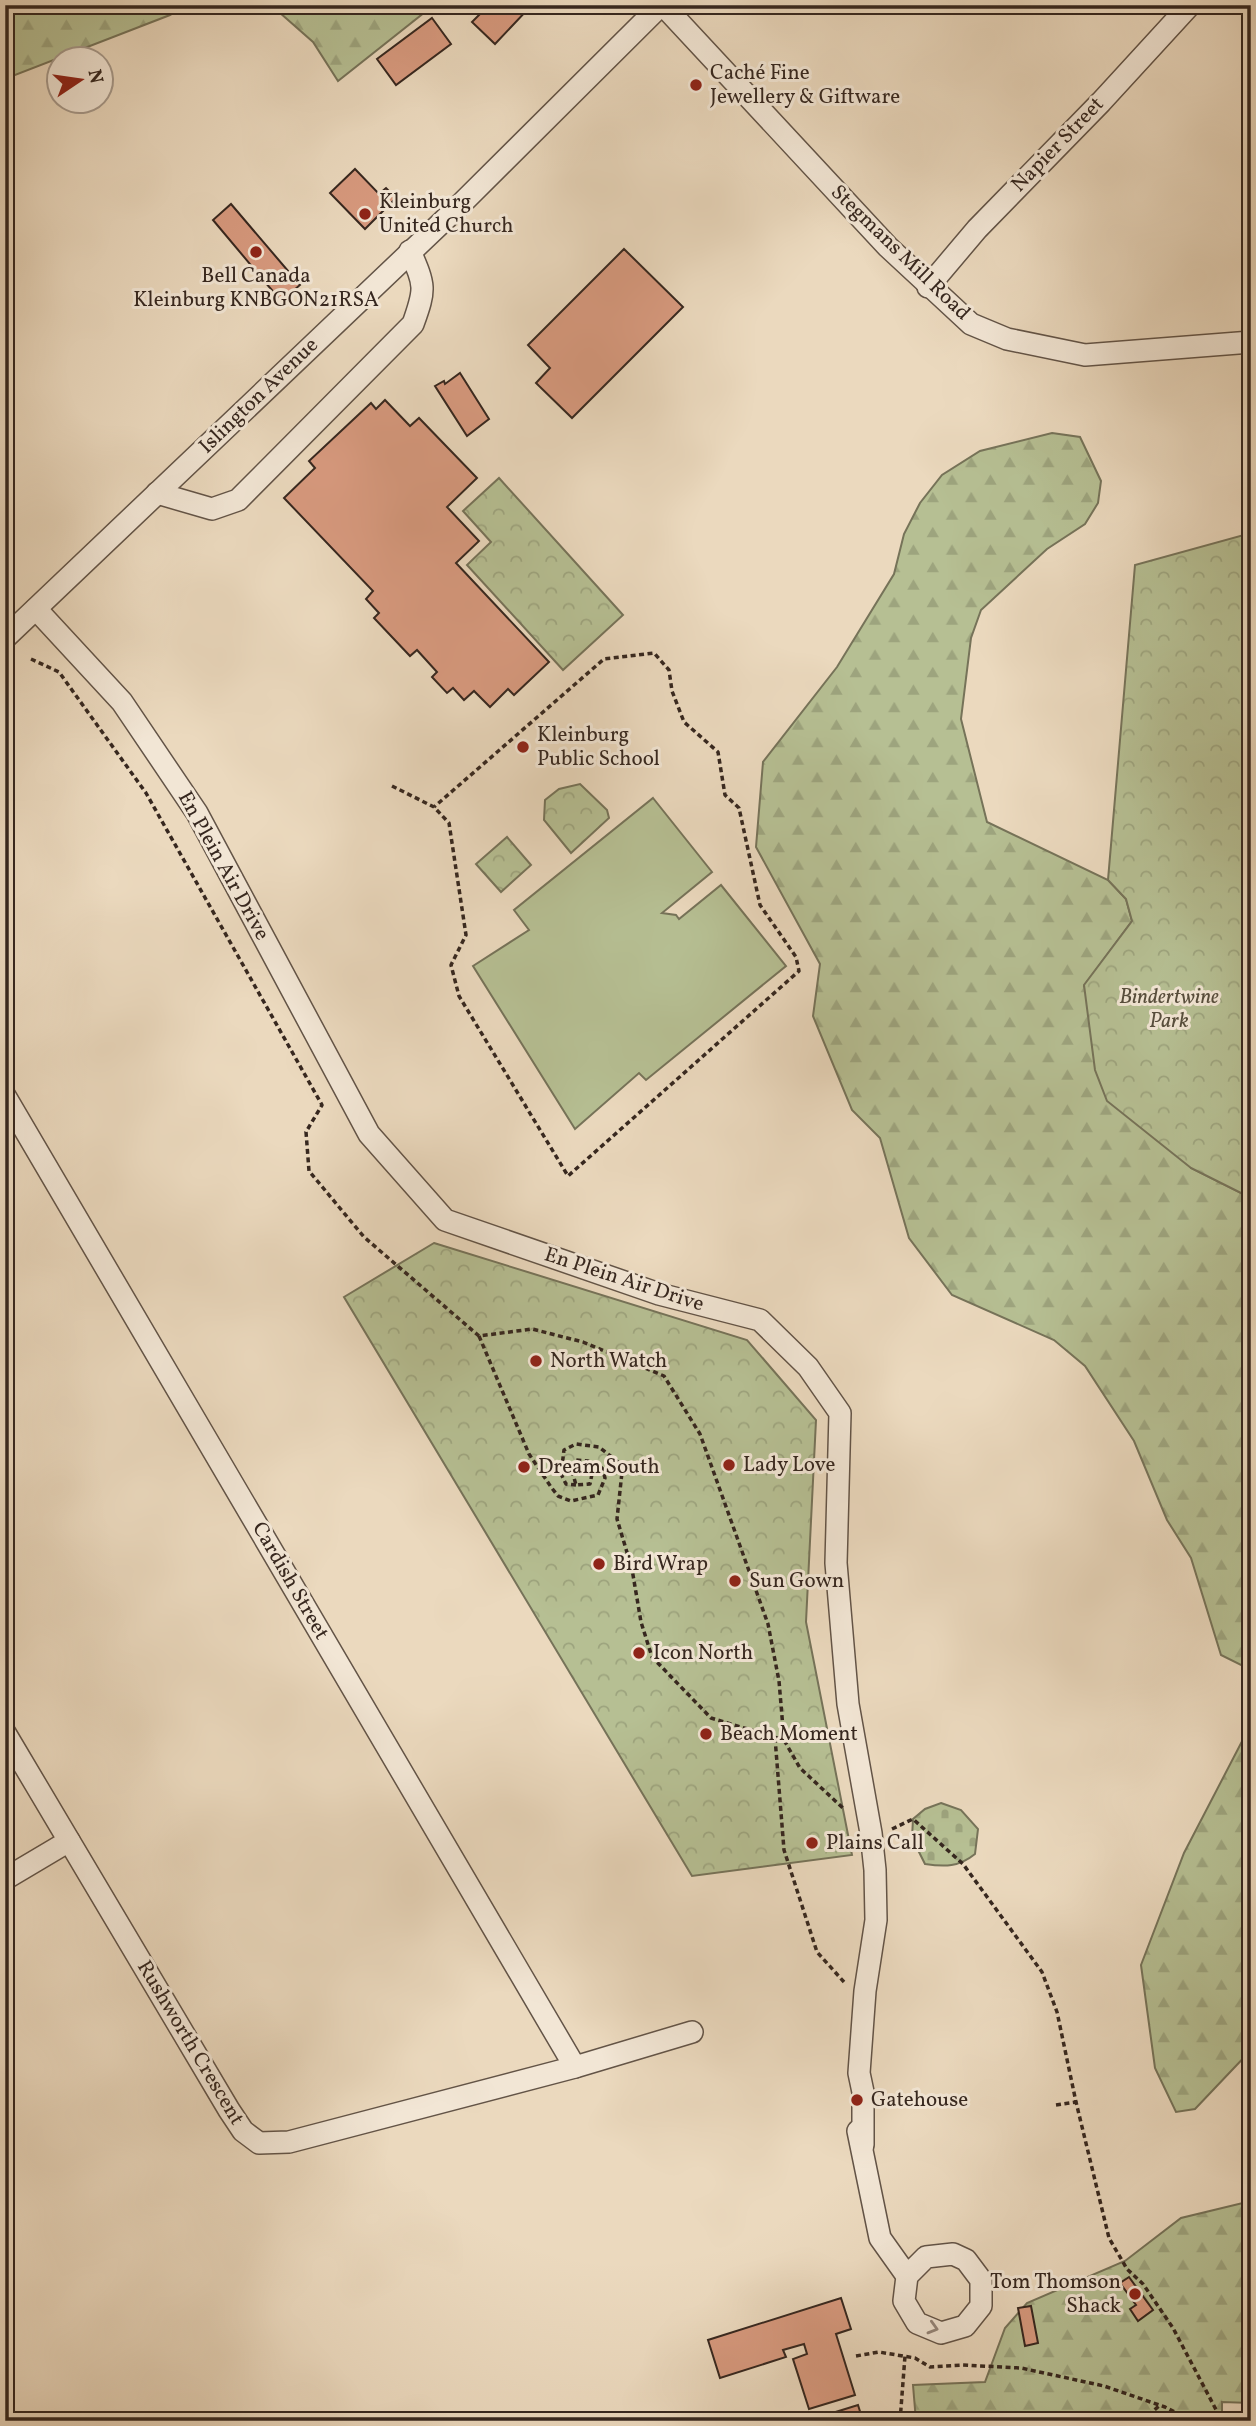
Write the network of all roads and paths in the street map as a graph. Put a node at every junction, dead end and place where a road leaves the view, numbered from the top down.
1 (662, 5) edge
2 (1190, 5) edge
3 (410, 251) junction
4 (928, 287) junction
5 (1251, 342) edge
6 (157, 493) junction
7 (36, 609) junction
8 (5, 638) edge
9 (31, 659) dead end
10 (392, 786) dead end
11 (434, 807) junction
12 (5, 1096) edge
13 (479, 1336) junction
14 (588, 1461) junction
15 (576, 1485) junction
16 (5, 1733) edge
17 (775, 1738) junction
18 (784, 1740) junction
19 (871, 1833) junction
20 (69, 1841) junction
21 (5, 1879) edge
22 (864, 2005) junction
23 (692, 2032) dead end
24 (575, 2067) junction
25 (1076, 2102) junction
26 (1056, 2105) dead end
27 (907, 2276) dead end
28 (856, 2356) dead end
29 (905, 2356) junction
30 (1160, 2405) junction
31 (900, 2421) edge
32 (1142, 2421) edge
33 (1192, 2421) edge
34 (1222, 2421) edge

1 - 3 street, Islington Avenue
1 - 4 street, Stegmans Mill Road
2 - 4 street, Napier Street
3 - 6 street, Islington Avenue
3 - 6 street
4 - 5 street, Stegmans Mill Road
6 - 7 street, Islington Avenue
7 - 8 street, Islington Avenue
7 - 19 street, En Plein Air Drive
9 - 13 path
10 - 11 path
11 - 11 path
12 - 24 street, Cardish Street
13 - 14 path
13 - 18 path
14 - 15 path
14 - 15 path
15 - 17 path
16 - 20 street, Rushworth Crescent
17 - 18 path
17 - 22 path
18 - 19 path
19 - 22 street, En Plein Air Drive
19 - 25 path
20 - 21 street
20 - 24 street, Rushworth Crescent
22 - 27 street, En Plein Air Drive
23 - 24 street, Rushworth Crescent
25 - 26 path
25 - 34 path
28 - 29 path
29 - 30 path
29 - 31 path
30 - 32 path
30 - 33 path

